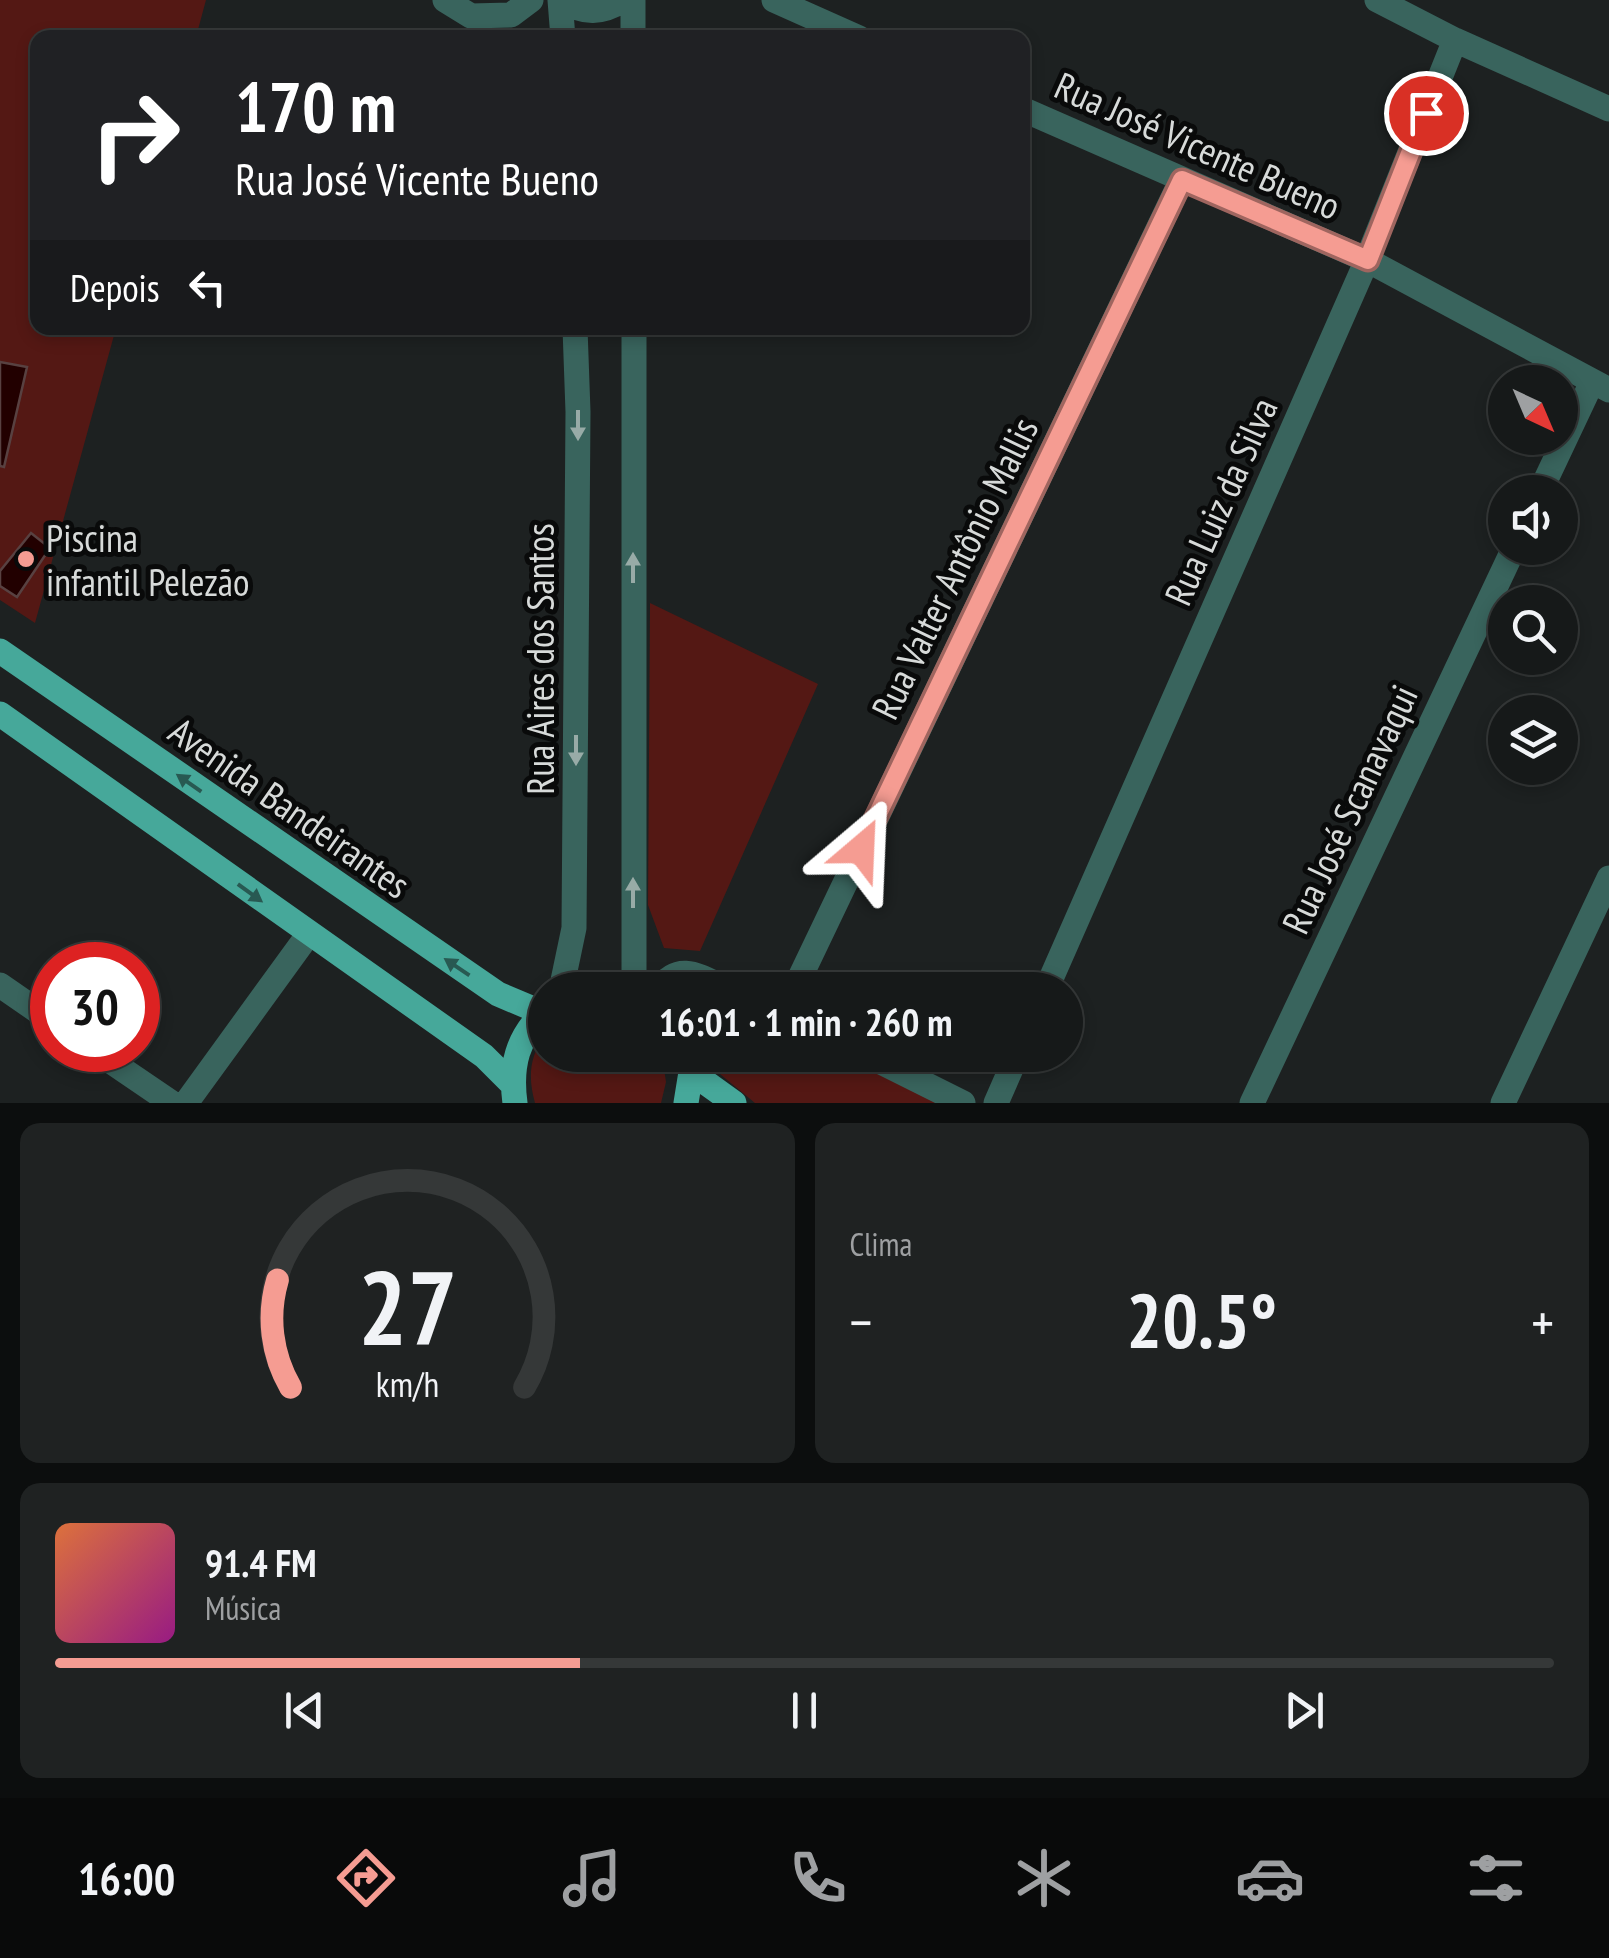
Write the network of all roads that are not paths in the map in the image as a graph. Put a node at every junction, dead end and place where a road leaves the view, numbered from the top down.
1 (444, 0) edge
2 (531, 0) edge
3 (562, 0) edge
4 (624, 0) edge
5 (633, 0) edge
6 (774, 0) edge
7 (1377, 0) edge
8 (562, 30) edge
9 (633, 30) edge
10 (841, 30) edge
11 (1455, 40) junction
12 (1609, 108) edge
13 (1030, 113) edge
14 (1182, 180) junction
15 (1368, 260) junction
16 (575, 335) edge
17 (634, 335) edge
18 (1600, 386) edge
19 (1550, 475) edge
20 (1506, 565) edge
21 (0, 652) edge
22 (0, 714) edge
23 (1609, 878) edge
24 (308, 935) junction
25 (565, 972) edge
26 (634, 972) edge
27 (803, 972) edge
28 (1054, 972) edge
29 (0, 985) edge
30 (30, 1006) edge
31 (528, 1006) edge
32 (528, 1033) edge
33 (126, 1072) edge
34 (688, 1072) edge
35 (699, 1072) edge
36 (901, 1072) edge
37 (1010, 1072) edge
38 (514, 1094) edge
39 (172, 1103) edge
40 (186, 1103) edge
41 (686, 1103) edge
42 (734, 1103) edge
43 (963, 1103) edge
44 (996, 1103) edge
45 (1252, 1103) edge
46 (1503, 1103) edge

1 - 2 street
3 - 4 street
3 - 8 street
5 - 9 street
6 - 10 street
7 - 11 street
11 - 12 street
11 - 15 street, Rua Luiz da Silva
13 - 14 street, Rua José Vicente Bueno
14 - 15 street, Rua José Vicente Bueno
14 - 27 street, Rua Valter Antônio Mallis
15 - 18 street, Rua José Vicente Bueno
15 - 28 street, Rua Luiz da Silva
16 -> 25 street, Rua Aires dos Santos
26 -> 17 street
18 - 19 street
20 - 45 street, Rua José Scanavaqui
31 -> 21 main road, Avenida Bandeirantes
22 -> 24 main road, Avenida Bandeirantes
23 - 46 street
24 - 38 main road, Avenida Bandeirantes
24 - 40 street
29 - 30 street
32 - 38 main road, Avenida Bandeirantes
33 - 39 street
34 - 41 main road
35 - 42 main road
36 - 43 street
37 - 44 street

